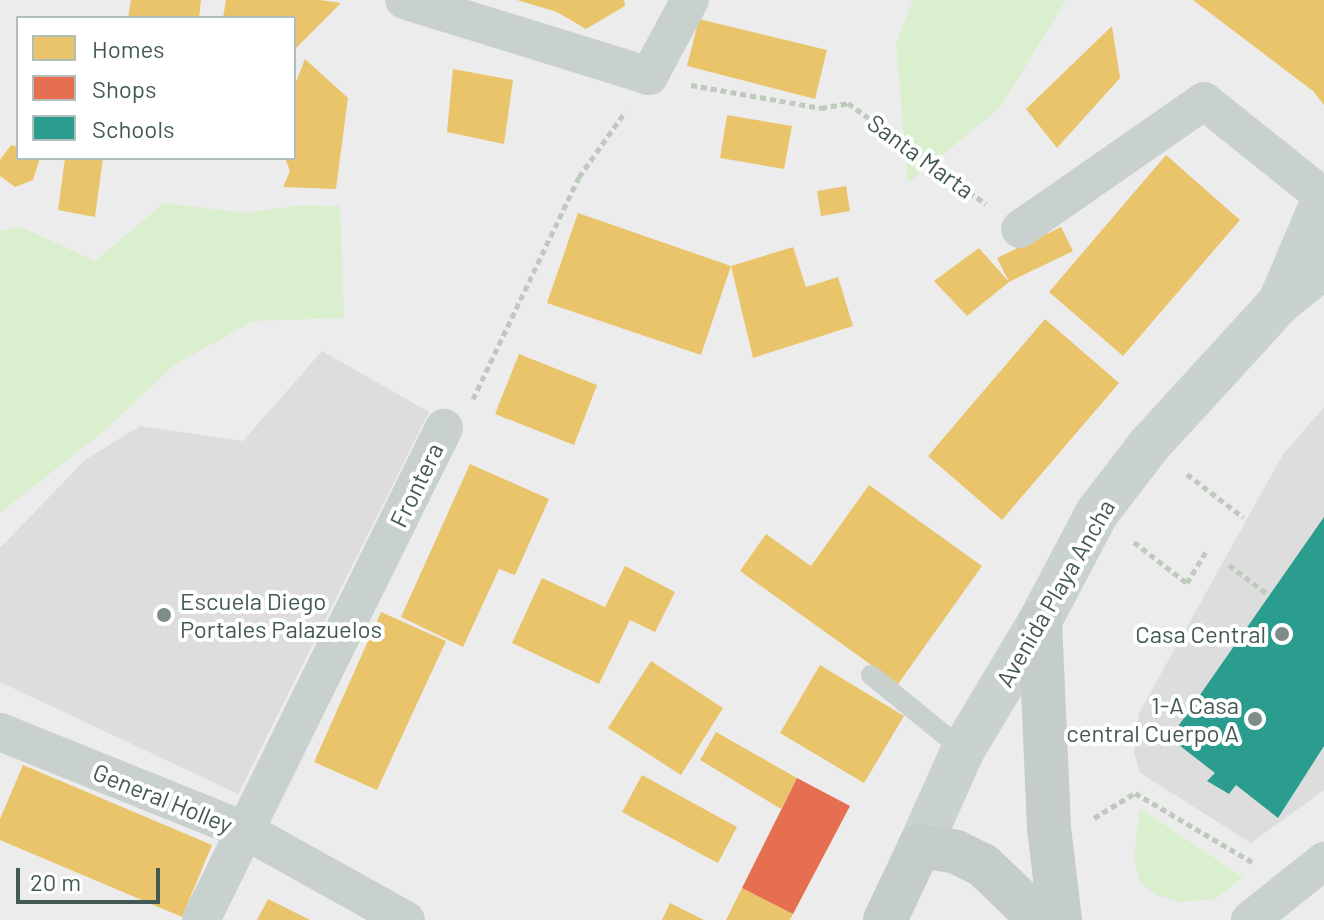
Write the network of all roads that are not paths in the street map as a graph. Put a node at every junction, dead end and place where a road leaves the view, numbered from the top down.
1 (404, 0) edge
2 (690, 0) edge
3 (1324, 197) edge
4 (1020, 229) road end
5 (1324, 267) edge
6 (1280, 302) junction
7 (444, 428) road end
8 (1040, 621) junction
9 (871, 675) dead end
10 (0, 732) edge
11 (963, 750) junction
12 (246, 831) junction
13 (920, 846) junction
14 (1324, 861) edge
15 (201, 920) edge
16 (406, 920) edge
17 (885, 920) edge
18 (1040, 920) edge
19 (1060, 920) edge
20 (1250, 920) edge

1 - 2 street
3 - 4 street
3 - 6 main road
5 - 6 main road
6 - 8 main road, Avenida Playa Ancha
7 - 12 street, Frontera
8 - 11 main road, Avenida Playa Ancha
8 - 19 main road
9 - 11 lane
10 - 12 street, General Holley
11 - 13 main road, Avenida Playa Ancha
12 - 15 street, Frontera
12 - 16 street, General Holley
13 - 17 main road, Avenida Playa Ancha
13 - 18 main road
14 - 20 street

